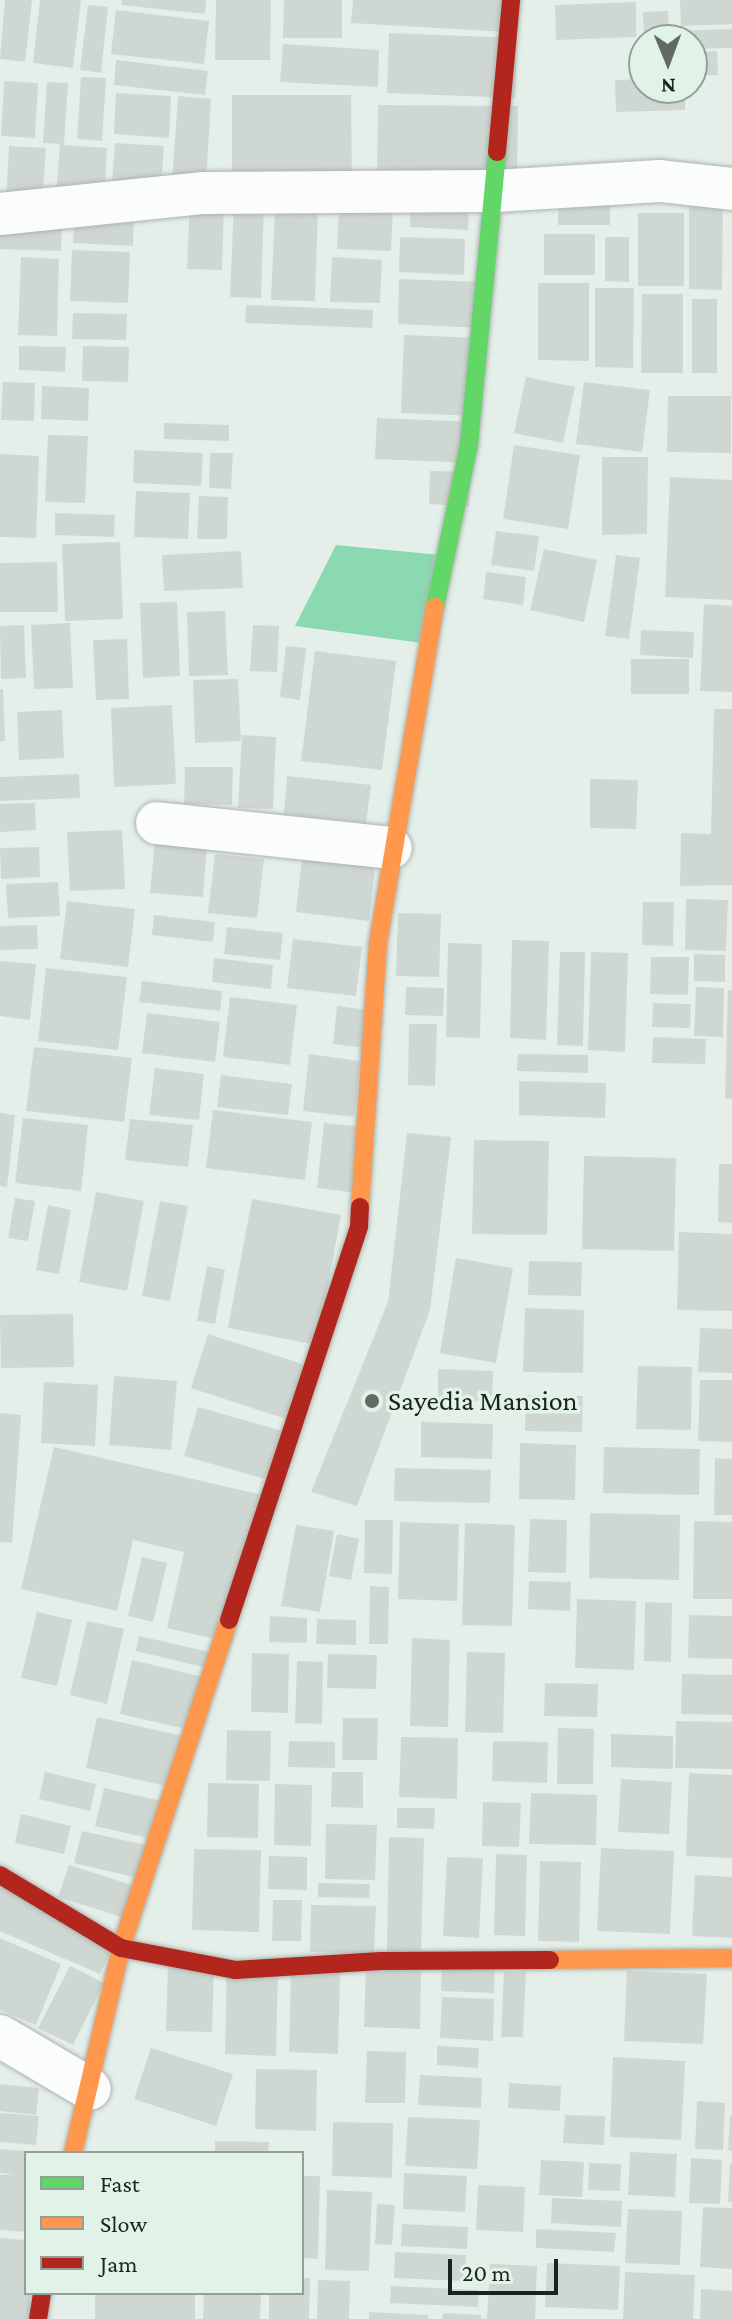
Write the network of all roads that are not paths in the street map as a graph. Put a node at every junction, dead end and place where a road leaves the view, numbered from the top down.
1 (511, 0) edge
2 (732, 189) edge
3 (495, 191) junction
4 (0, 214) edge
5 (157, 823) dead end
6 (391, 848) junction
7 (0, 1875) edge
8 (121, 1948) junction
9 (732, 1958) edge
10 (0, 2036) edge
11 (90, 2089) junction
12 (74, 2151) edge
13 (42, 2295) edge
14 (38, 2319) edge

1 - 3 street
2 - 3 street
3 - 4 street
3 - 6 street
5 - 6 street
6 - 8 street
7 - 8 street
8 - 9 street
8 - 11 street
10 - 11 street
11 - 12 street
13 - 14 street

